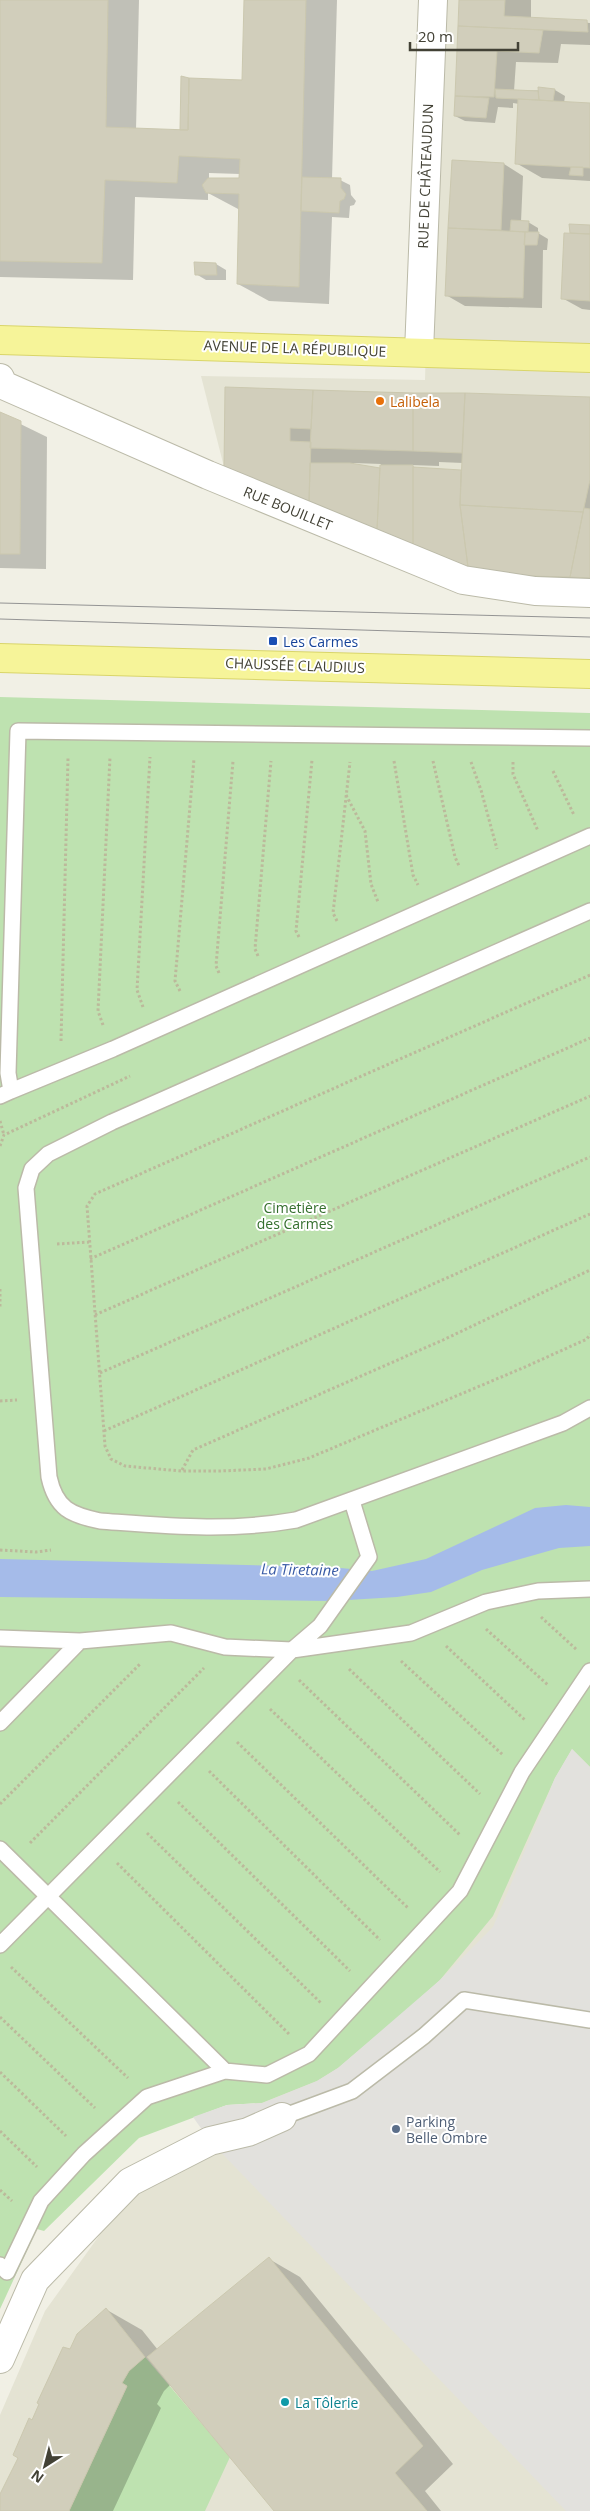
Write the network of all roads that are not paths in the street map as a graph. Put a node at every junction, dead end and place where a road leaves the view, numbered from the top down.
1 (432, 0) edge
2 (0, 340) edge
3 (419, 352) junction
4 (590, 358) edge
5 (0, 378) edge
6 (590, 593) edge
7 (0, 658) edge
8 (590, 674) edge
9 (590, 738) edge
10 (588, 837) edge
11 (590, 911) edge
12 (5, 1093) edge
13 (590, 1408) edge
14 (352, 1501) junction
15 (590, 1589) edge
16 (0, 1638) edge
17 (80, 1641) junction
18 (292, 1650) junction
19 (590, 1671) edge
20 (0, 1723) edge
21 (0, 1849) edge
22 (48, 1896) junction
23 (0, 1945) edge
24 (590, 2020) edge
25 (225, 2071) junction
26 (282, 2117) joint
27 (0, 2265) edge
28 (0, 2359) edge

1 - 3 street, RUE DE CHÂTEAUDUN
2 - 3 main road, AVENUE DE LA RÉPUBLIQUE
3 - 4 main road, AVENUE DE LA RÉPUBLIQUE
5 - 6 street, RUE BOUILLET
7 - 8 main road, CHAUSSÉE CLAUDIUS
9 - 12 lane
10 - 12 lane
11 - 14 lane
13 - 14 lane
14 - 18 lane
15 - 18 lane
16 - 17 lane
17 - 18 lane
17 - 20 lane
18 - 22 lane
19 - 25 lane
21 - 22 lane
22 - 23 lane
22 - 25 lane
24 - 26 lane
25 - 27 lane
26 - 28 street

